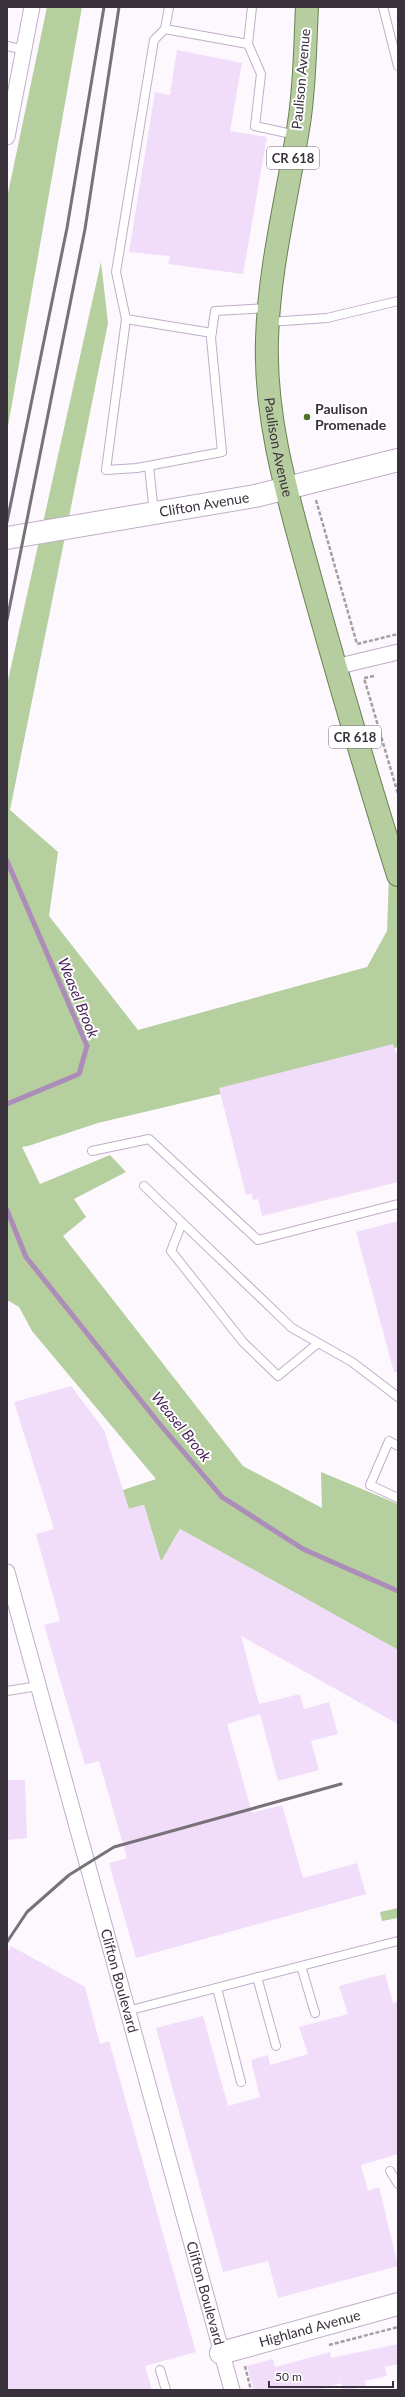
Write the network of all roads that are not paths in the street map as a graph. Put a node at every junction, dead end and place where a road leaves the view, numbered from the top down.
1 (32, 7) edge
2 (169, 7) edge
3 (252, 7) edge
4 (307, 7) edge
5 (383, 7) edge
6 (165, 29) junction
7 (248, 44) junction
8 (7, 46) edge
9 (25, 50) junction
10 (398, 66) edge
11 (297, 136) junction
12 (7, 138) edge
13 (398, 301) edge
14 (269, 315) junction
15 (126, 319) junction
16 (212, 333) junction
17 (398, 460) edge
18 (149, 466) junction
19 (286, 486) junction
20 (154, 514) junction
21 (7, 538) edge
22 (398, 652) edge
23 (335, 667) junction
24 (394, 848) edge
25 (398, 875) edge
26 (92, 1151) dead end
27 (144, 1186) dead end
28 (398, 1204) edge
29 (182, 1223) junction
30 (317, 1344) junction
31 (398, 1397) edge
32 (398, 1446) edge
33 (398, 1498) edge
34 (7, 1572) edge
35 (38, 1686) junction
36 (7, 1691) edge
37 (398, 1941) edge
38 (301, 1966) junction
39 (258, 1977) junction
40 (217, 1988) junction
41 (127, 2011) junction
42 (315, 2013) dead end
43 (276, 2046) dead end
44 (241, 2082) dead end
45 (390, 2172) dead end
46 (398, 2184) edge
47 (398, 2304) edge
48 (221, 2353) junction
49 (160, 2370) dead end
50 (166, 2390) edge
51 (232, 2390) edge

1 - 9 street
2 - 6 lane
3 - 7 lane
4 - 11 main road, Paulison Avenue / CR 618
5 - 10 lane
6 - 7 lane
6 - 15 lane
7 - 11 lane
8 - 9 lane
9 - 12 street
11 - 14 main road, Paulison Avenue / CR 618
13 - 14 lane
14 - 16 lane
14 - 19 main road, Paulison Avenue / CR 618
15 - 16 lane
15 - 18 lane
16 - 18 lane
17 - 19 main road, Clifton Avenue
18 - 20 lane
19 - 20 main road, Clifton Avenue
19 - 23 main road, Paulison Avenue / CR 618
20 - 21 main road, Clifton Avenue
22 - 23 street
23 - 24 main road, Paulison Avenue / CR 618
24 - 25 main road, Paulison Avenue / CR 618
26 - 28 lane
27 - 29 lane
29 - 30 lane
29 - 30 lane
30 - 31 lane
32 - 33 lane
34 - 35 street, Clifton Boulevard
35 - 36 lane
35 - 41 street, Clifton Boulevard
37 - 38 lane
38 - 39 lane
38 - 42 lane
39 - 40 lane
39 - 43 lane
40 - 41 lane
40 - 44 lane
41 - 48 street, Clifton Boulevard
45 - 46 lane
47 - 48 main road, Highland Avenue
48 - 51 street, Clifton Boulevard
49 - 50 lane

